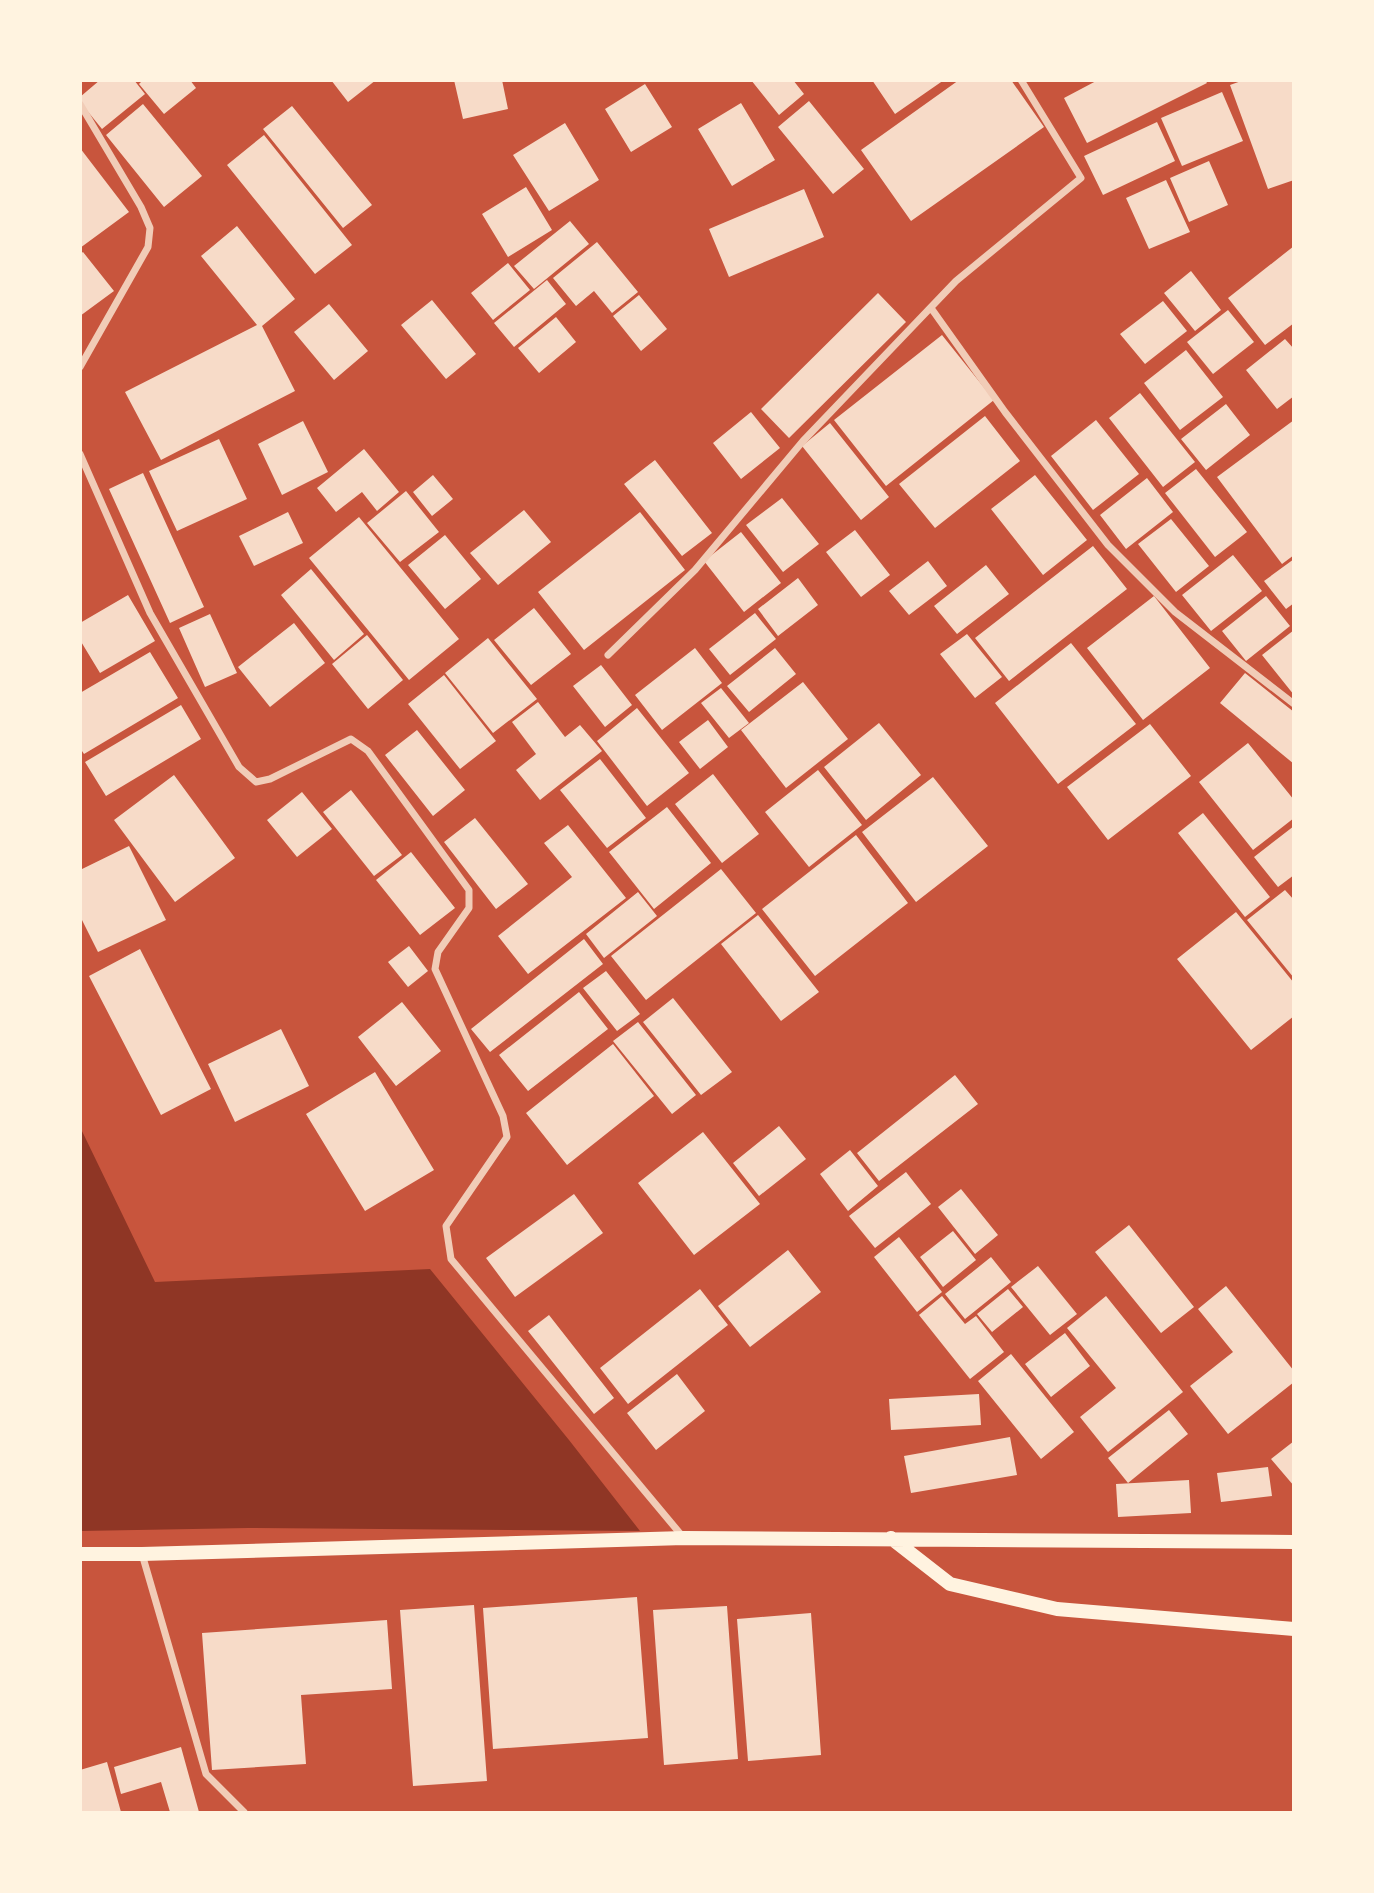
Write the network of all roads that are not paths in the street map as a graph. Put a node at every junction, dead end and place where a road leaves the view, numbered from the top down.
1 (1021, 80) edge
2 (80, 104) edge
3 (931, 308) junction
4 (80, 367) edge
5 (80, 454) edge
6 (608, 655) dead end
7 (1293, 704) edge
8 (684, 1538) junction
9 (891, 1538) junction
10 (1293, 1542) edge
11 (80, 1554) edge
12 (142, 1554) junction
13 (1293, 1629) edge
14 (244, 1812) edge

1 - 3 street
2 - 4 street
3 - 6 street
3 - 7 street
5 - 8 street
8 - 9 main road
8 - 12 main road
9 - 10 main road
9 - 13 main road
11 - 12 main road
12 - 14 street

